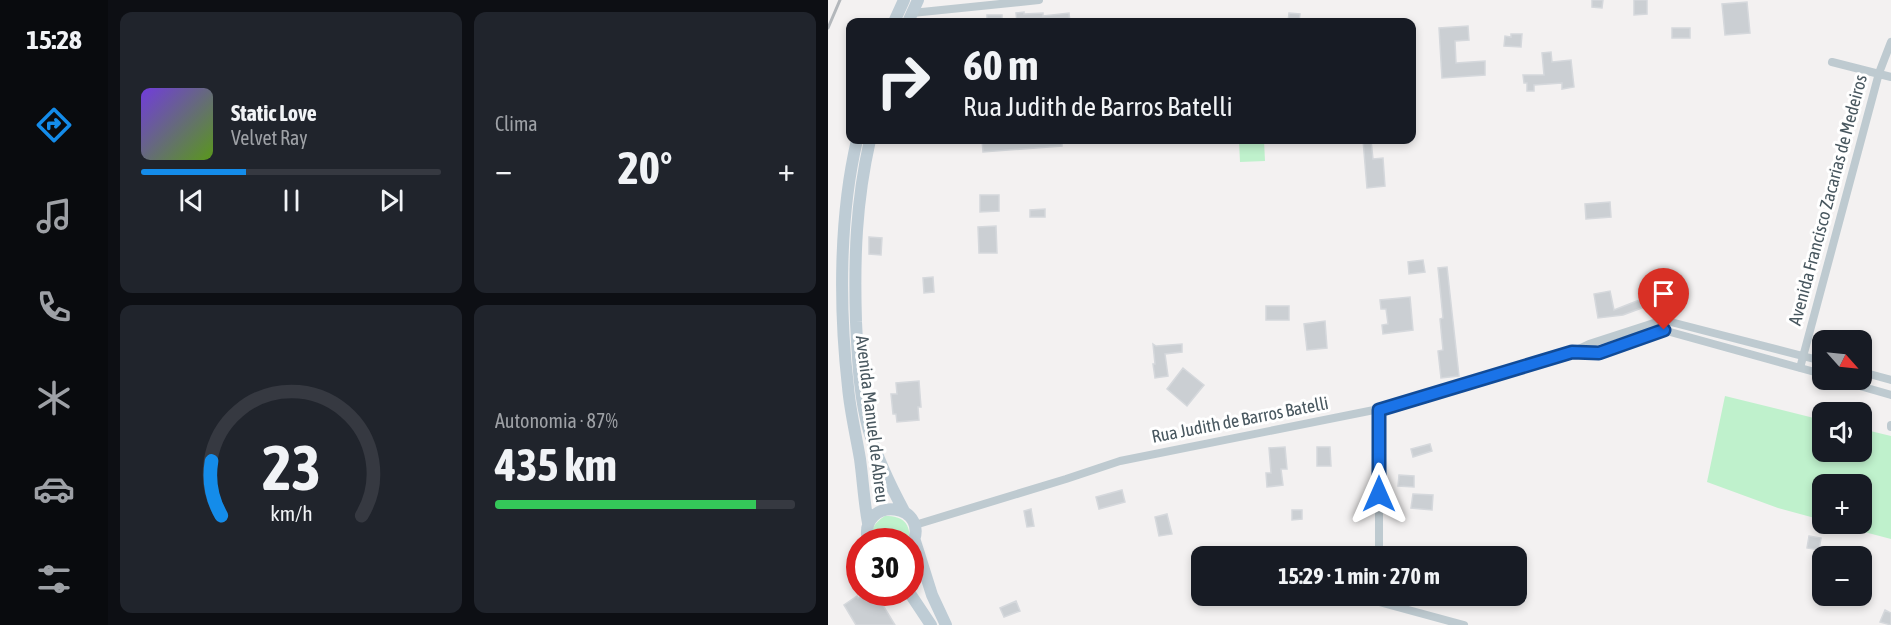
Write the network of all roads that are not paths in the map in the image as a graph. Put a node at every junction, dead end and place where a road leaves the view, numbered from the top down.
1 (904, 0) edge
2 (918, 0) edge
3 (1039, 0) edge
4 (896, 18) edge
5 (910, 18) edge
6 (1891, 42) edge
7 (1832, 62) dead end
8 (1879, 73) junction
9 (1891, 77) edge
10 (855, 144) edge
11 (869, 144) edge
12 (1572, 352) junction
13 (1802, 356) junction
14 (1812, 358) edge
15 (1800, 368) junction
16 (1812, 371) edge
17 (1872, 375) edge
18 (1891, 380) edge
19 (1872, 390) edge
20 (1891, 395) edge
21 (1379, 410) junction
22 (904, 511) junction
23 (868, 523) junction
24 (915, 525) junction
25 (867, 528) edge
26 (915, 528) edge
27 (1379, 546) edge
28 (924, 574) edge
29 (918, 606) edge
30 (1394, 606) edge
31 (931, 625) edge
32 (946, 625) edge
33 (1464, 625) edge

1 - 4 main road
2 - 5 main road
3 - 5 street
6 - 8 street, Avenida Francisco Zacarias de Medeiros
7 - 8 street
8 - 9 street
8 - 13 street, Avenida Francisco Zacarias de Medeiros
10 - 23 main road, Avenida Manuel de Abreu
11 - 22 main road, Avenida Manuel de Abreu
12 - 13 street, Rua Judith de Barros Batelli
12 - 15 street, Rua Judith de Barros Batelli
12 - 21 street, Rua Judith de Barros Batelli
13 - 14 street, Rua Judith de Barros Batelli
13 - 15 street, Avenida Francisco Zacarias de Medeiros
15 - 16 street, Rua Judith de Barros Batelli
17 - 18 street
19 - 20 street
21 - 24 street, Rua Judith de Barros Batelli
21 - 27 street
22 - 23 main road
22 - 24 main road, Avenida Manuel de Abreu
23 - 25 main road, Avenida Manuel de Abreu
24 - 26 main road
28 - 32 main road
29 - 31 main road
30 - 33 street

